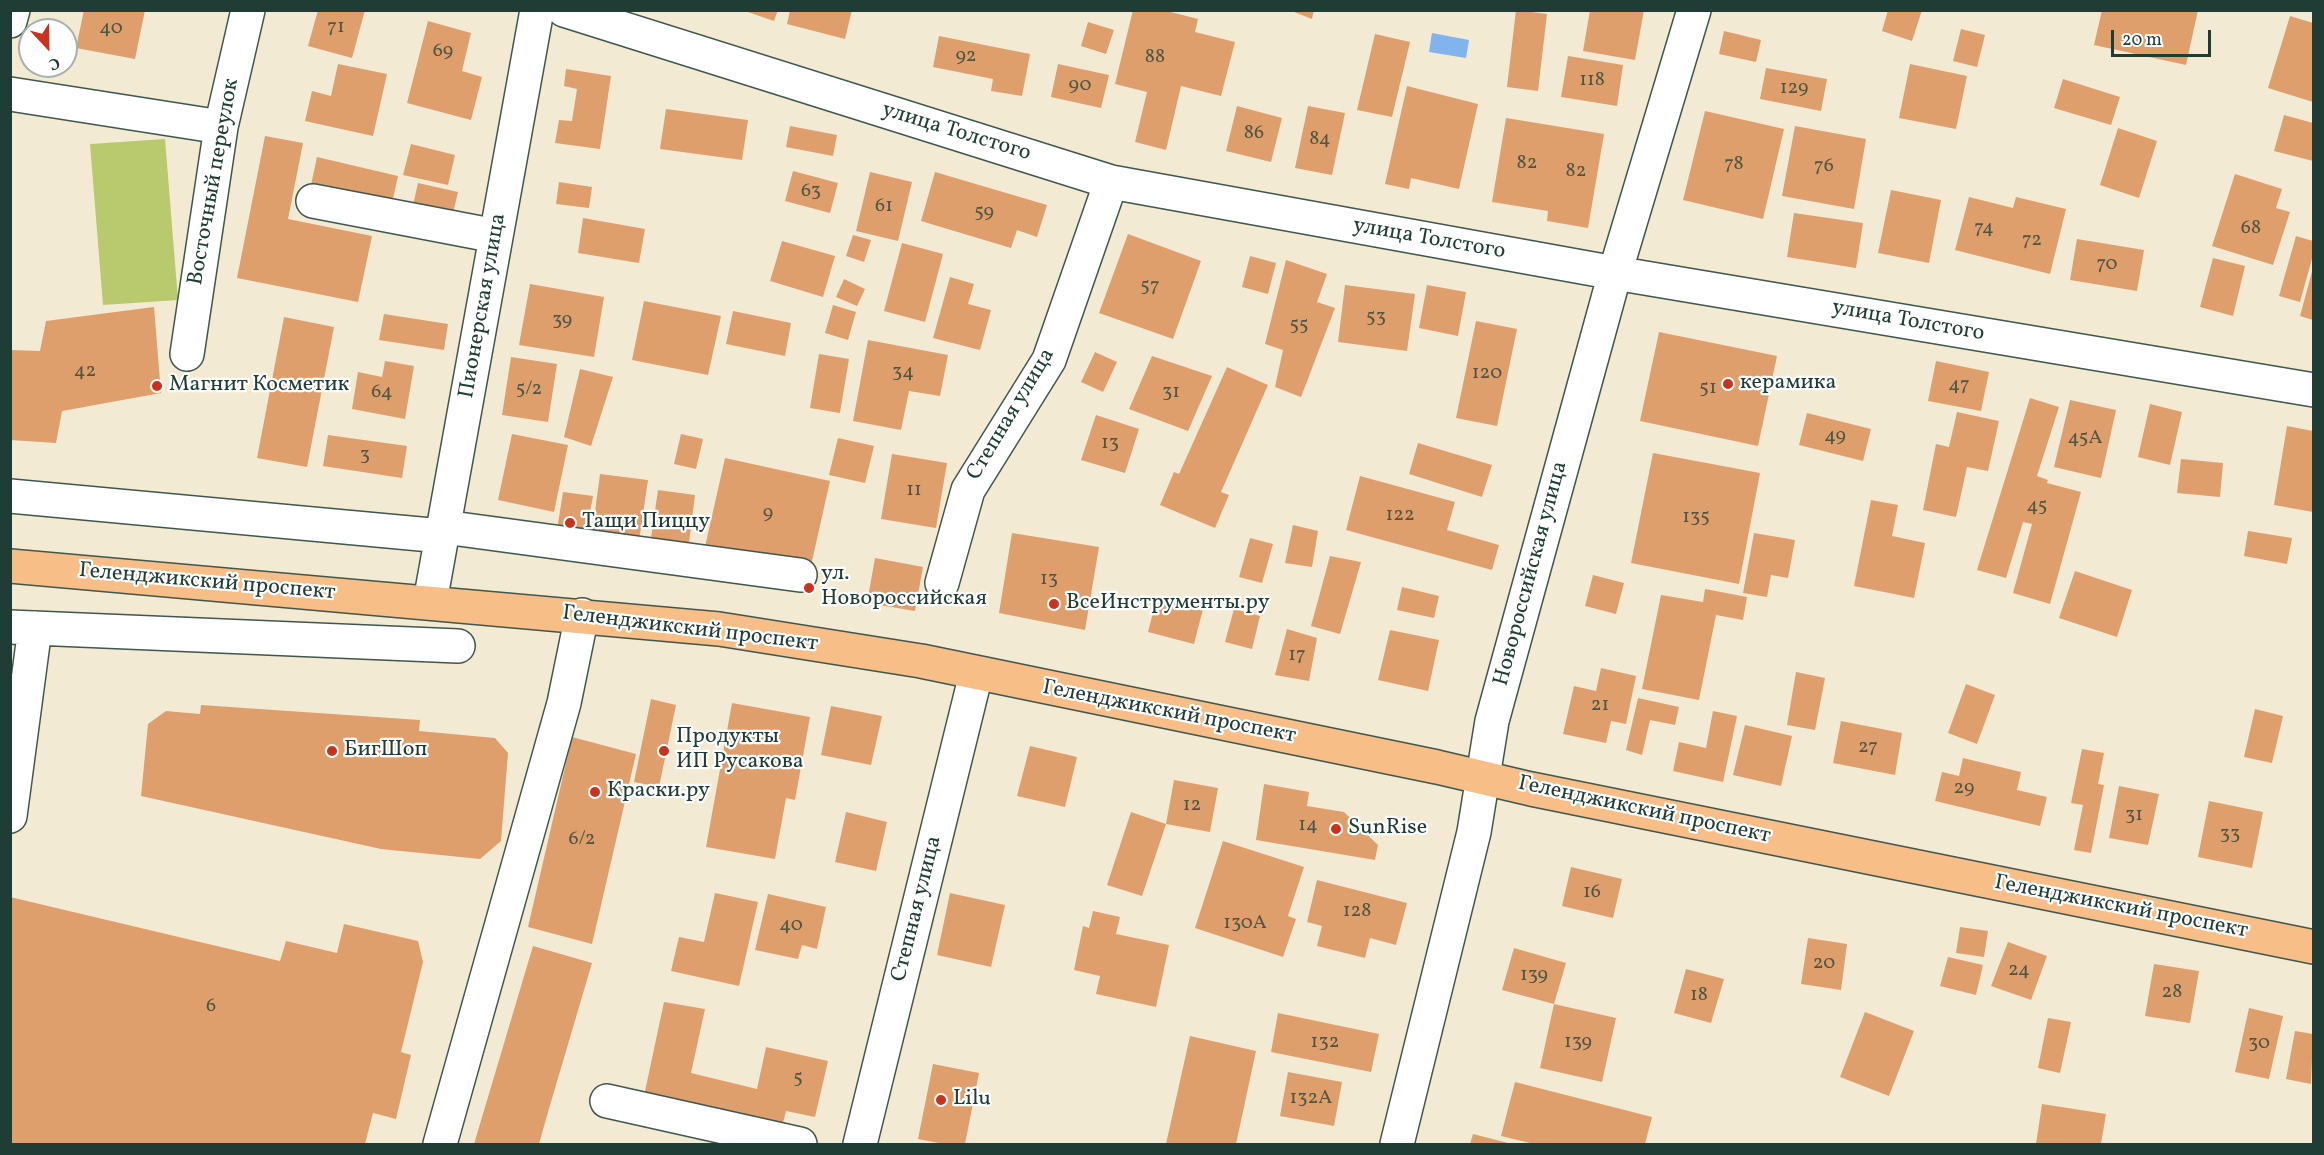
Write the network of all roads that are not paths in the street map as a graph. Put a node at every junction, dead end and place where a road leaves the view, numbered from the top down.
1 (13, 10) edge
2 (248, 10) edge
3 (537, 10) edge
4 (564, 10) edge
5 (1694, 10) edge
6 (10, 21) edge
7 (10, 94) edge
8 (221, 127) junction
9 (1111, 182) junction
10 (313, 201) dead end
11 (496, 236) junction
12 (1615, 273) junction
13 (187, 354) dead end
14 (2313, 390) edge
15 (10, 496) edge
16 (443, 532) junction
17 (10, 566) edge
18 (800, 575) dead end
19 (942, 583) dead end
20 (430, 602) junction
21 (582, 615) junction
22 (23, 628) edge
23 (458, 646) dead end
24 (976, 674) junction
25 (1483, 777) junction
26 (10, 816) edge
27 (2313, 947) edge
28 (607, 1101) dead end
29 (440, 1144) edge
30 (800, 1144) edge
31 (860, 1144) edge
32 (1397, 1144) edge

1 - 6 street
2 - 8 street, Восточный переулок
3 - 11 street, Пионерская улица
4 - 9 street, улица Толстого
5 - 12 street, Новороссийская улица
7 - 8 street
8 - 13 street, Восточный переулок
9 - 12 street, улица Толстого
9 - 19 street, Степная улица
10 - 11 street
11 - 16 street, Пионерская улица
12 - 14 street, улица Толстого
12 - 25 street, Новороссийская улица
15 - 16 street
16 - 18 street
16 - 20 street, Пионерская улица
17 - 20 main road, Геленджикский проспект
20 - 21 main road, Геленджикский проспект
21 - 24 main road, Геленджикский проспект
21 - 29 street
22 - 23 street
22 - 26 street
24 - 25 main road, Геленджикский проспект
24 - 31 street, Степная улица
25 - 27 main road, Геленджикский проспект
25 - 32 street, Новороссийская улица
28 - 30 street

